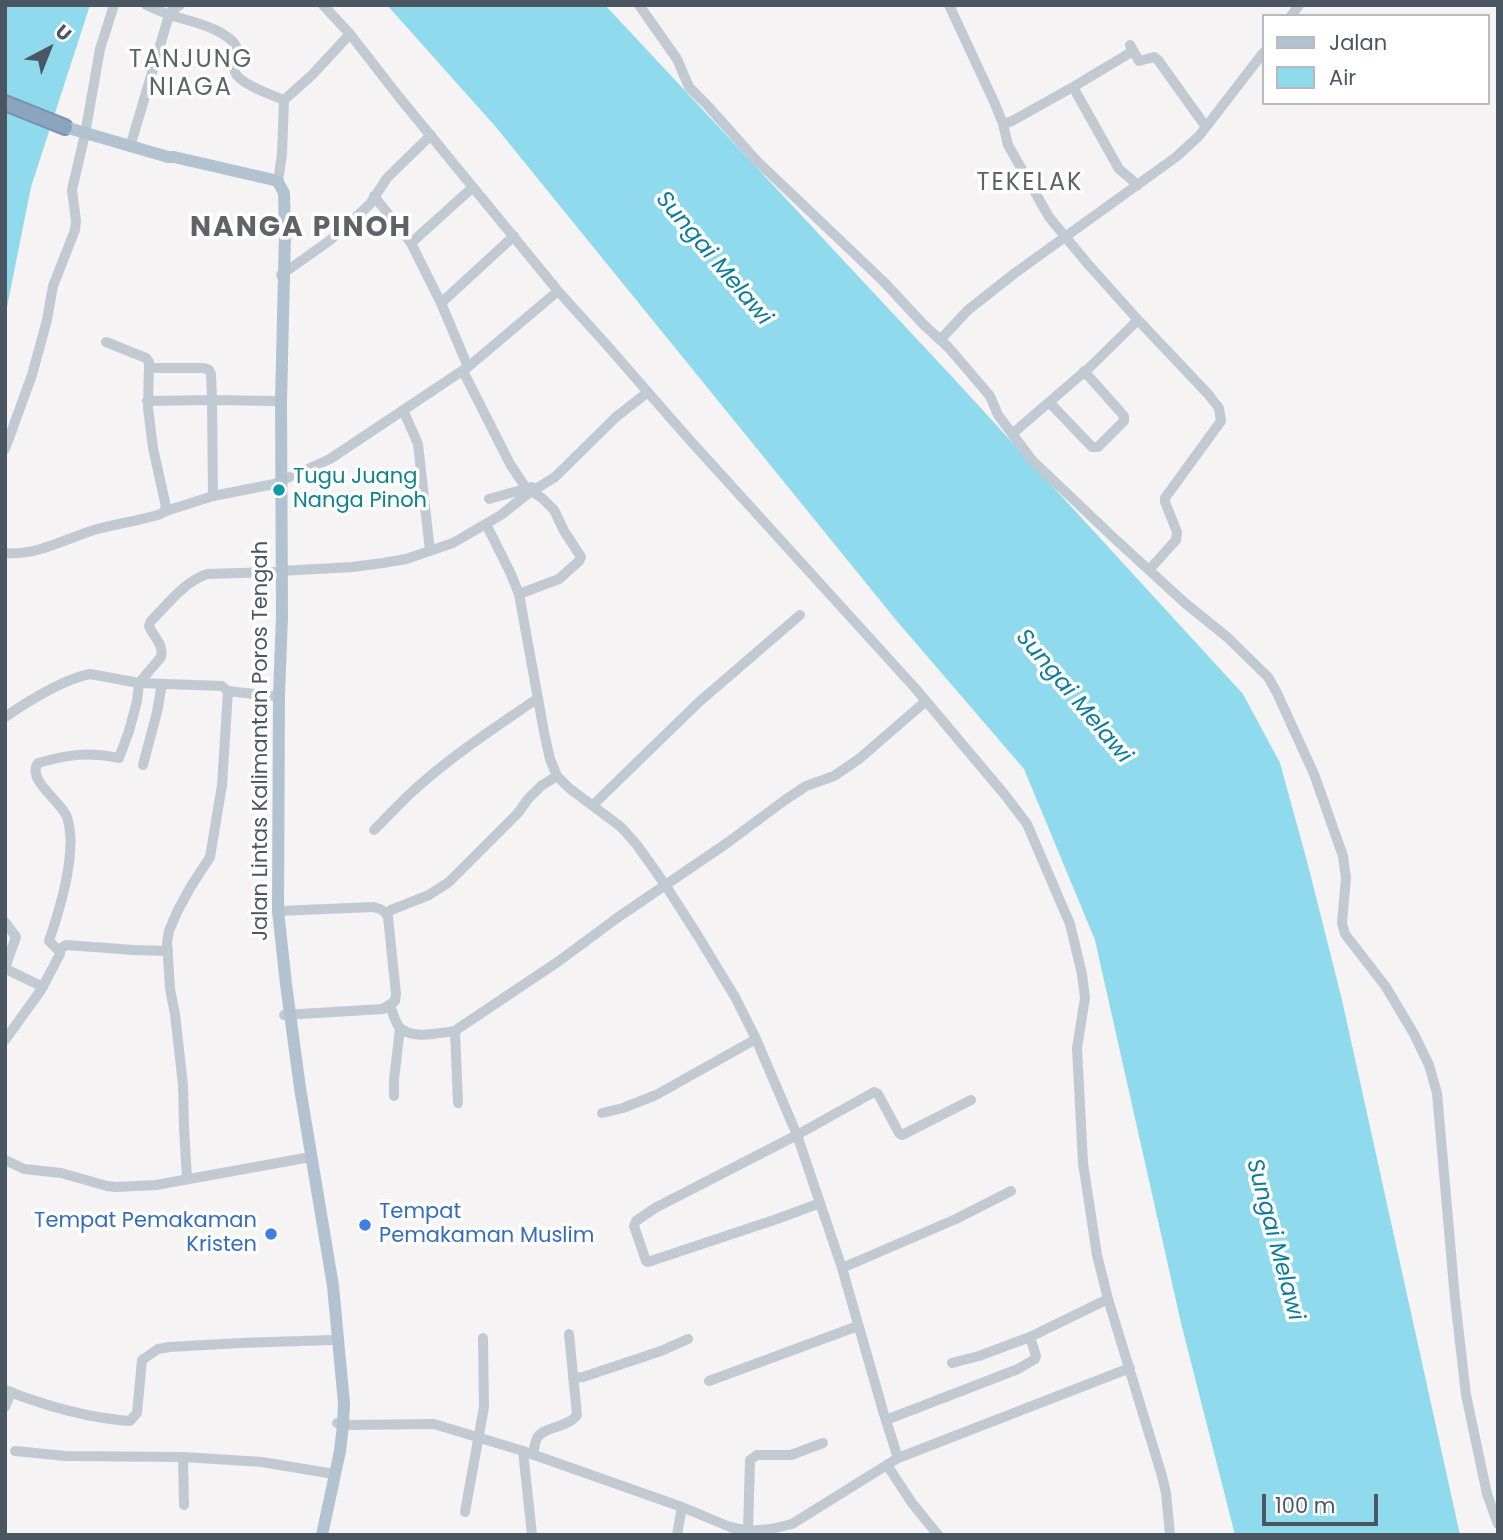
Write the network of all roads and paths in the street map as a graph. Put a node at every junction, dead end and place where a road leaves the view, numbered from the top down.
1 (114, 5) edge
2 (146, 5) edge
3 (180, 5) edge
4 (323, 5) edge
5 (639, 5) edge
6 (949, 5) edge
7 (169, 15) junction
8 (350, 34) junction
9 (1262, 54) edge
10 (1073, 87) junction
11 (284, 100) junction
12 (5, 103) edge
13 (1003, 124) junction
14 (65, 127) joint
15 (1206, 127) junction
16 (85, 134) junction
17 (431, 135) junction
18 (130, 147) junction
19 (168, 157) junction
20 (278, 183) junction
21 (1137, 186) junction
22 (473, 187) junction
23 (372, 200) junction
24 (514, 236) junction
25 (1066, 237) junction
26 (411, 243) junction
27 (281, 275) junction
28 (558, 291) junction
29 (441, 303) junction
30 (1138, 320) junction
31 (940, 340) junction
32 (106, 341) dead end
33 (149, 368) junction
34 (465, 369) junction
35 (1084, 371) junction
36 (649, 392) junction
37 (212, 400) junction
38 (147, 401) junction
39 (275, 401) junction
40 (1049, 402) junction
41 (402, 410) junction
42 (1012, 434) junction
43 (5, 449) edge
44 (277, 482) junction
45 (526, 491) junction
46 (213, 496) junction
47 (489, 499) dead end
48 (166, 511) junction
49 (486, 524) junction
50 (430, 551) junction
51 (5, 553) edge
52 (1149, 570) junction
53 (278, 571) junction
54 (519, 594) junction
55 (800, 615) dead end
56 (139, 683) junction
57 (162, 684) junction
58 (228, 691) junction
59 (271, 696) junction
60 (538, 698) junction
61 (926, 701) junction
62 (5, 717) edge
63 (143, 765) dead end
64 (557, 776) junction
65 (593, 805) junction
66 (374, 830) dead end
67 (666, 886) junction
68 (278, 911) junction
69 (386, 914) junction
70 (5, 922) edge
71 (58, 950) junction
72 (168, 951) junction
73 (43, 987) junction
74 (390, 1006) junction
75 (287, 1015) junction
76 (400, 1028) junction
77 (454, 1031) junction
78 (756, 1039) junction
79 (5, 1040) edge
80 (394, 1096) dead end
81 (971, 1101) dead end
82 (458, 1103) dead end
83 (603, 1113) dead end
84 (797, 1135) junction
85 (305, 1158) junction
86 (5, 1160) edge
87 (187, 1179) junction
88 (1011, 1191) dead end
89 (820, 1203) junction
90 (842, 1268) junction
91 (1108, 1299) junction
92 (858, 1325) junction
93 (569, 1334) dead end
94 (1030, 1337) junction
95 (483, 1338) dead end
96 (688, 1339) dead end
97 (332, 1340) junction
98 (952, 1363) dead end
99 (1130, 1368) junction
100 (573, 1378) junction
101 (709, 1381) dead end
102 (8, 1391) edge
103 (5, 1406) edge
104 (886, 1420) junction
105 (340, 1424) junction
106 (480, 1437) junction
107 (823, 1443) dead end
108 (15, 1451) dead end
109 (528, 1453) junction
110 (183, 1457) junction
111 (898, 1458) junction
112 (887, 1465) junction
113 (328, 1473) junction
114 (184, 1505) dead end
115 (682, 1507) junction
116 (466, 1512) dead end
117 (1498, 1524) edge
118 (748, 1531) junction
119 (315, 1535) edge
120 (322, 1535) edge
121 (532, 1535) edge
122 (677, 1535) edge
123 (938, 1535) edge
124 (1170, 1535) edge

1 - 16 street
2 - 7 street
3 - 7 street
4 - 8 street
5 - 31 street
6 - 13 street
7 - 11 street
7 - 18 street
8 - 11 street
8 - 17 street
9 - 15 street
10 - 13 street
10 - 15 street
10 - 21 street
11 - 20 street
12 - 14 highway
13 - 25 street
14 - 16 main road, Jalan Lintas Kalimantan Poros Tengah
15 - 21 street
16 - 18 main road, Jalan Lintas Kalimantan Poros Tengah
16 - 43 street
17 - 22 street
17 - 23 street
18 - 19 main road, Jalan Lintas Kalimantan Poros Tengah
19 - 20 main road, Jalan Lintas Kalimantan Poros Tengah
19 - 27 main road, Jalan Lintas Kalimantan Poros Tengah
20 - 27 main road, Jalan Lintas Kalimantan Poros Tengah
21 - 25 street
22 - 24 street
22 - 26 street
23 - 26 street
23 - 27 street
24 - 28 street
24 - 29 street
25 - 30 street
25 - 31 street
26 - 29 street
27 - 39 main road, Jalan Lintas Kalimantan Poros Tengah
27 - 44 main road, Jalan Lintas Kalimantan Poros Tengah
28 - 34 street
28 - 36 street
29 - 34 street
30 - 35 street
30 - 52 street
31 - 42 street
32 - 33 street
33 - 37 street
33 - 38 street
34 - 41 street
34 - 45 street
35 - 40 street
35 - 40 street
36 - 45 street
36 - 61 street
37 - 38 street
37 - 39 street
37 - 46 street
38 - 48 street
39 - 44 main road, Jalan Lintas Kalimantan Poros Tengah
40 - 42 street
41 - 44 street
41 - 50 street
42 - 52 street
44 - 46 street
44 - 53 main road, Jalan Lintas Kalimantan Poros Tengah
45 - 47 street
45 - 49 street
45 - 54 street
46 - 48 street
48 - 51 street
49 - 50 street
49 - 54 street
50 - 53 street
52 - 117 street
53 - 56 street
53 - 59 main road, Jalan Lintas Kalimantan Poros Tengah
53 - 68 main road, Jalan Lintas Kalimantan Poros Tengah
54 - 60 street
55 - 65 street
56 - 57 street
56 - 62 street
56 - 71 street
57 - 58 street
57 - 63 street
58 - 59 street
58 - 72 street
59 - 75 main road, Jalan Lintas Kalimantan Poros Tengah
60 - 64 street
60 - 66 street
61 - 67 street
61 - 91 street
64 - 65 street
64 - 69 street
65 - 67 street
67 - 77 street
67 - 78 street
68 - 69 street
68 - 75 main road, Jalan Lintas Kalimantan Poros Tengah
69 - 74 street
70 - 73 street
71 - 72 street
71 - 73 street
72 - 87 street
73 - 79 street
74 - 75 street
74 - 76 street
75 - 85 main road, Jalan Lintas Kalimantan Poros Tengah
75 - 105 main road, Jalan Lintas Kalimantan Poros Tengah
76 - 77 street
76 - 80 street
77 - 82 street
78 - 83 street
78 - 84 street
81 - 84 street
84 - 89 street
84 - 89 street
85 - 87 street
85 - 97 main road, Jalan Lintas Kalimantan Poros Tengah
86 - 87 street
88 - 90 street
89 - 90 street
90 - 92 street
91 - 94 street
91 - 99 street
92 - 101 street
92 - 104 street
93 - 100 street
94 - 98 street
94 - 104 street
95 - 106 street
96 - 100 street
97 - 102 street
97 - 105 main road, Jalan Lintas Kalimantan Poros Tengah
99 - 111 street
99 - 124 street
100 - 109 street
102 - 103 street
104 - 111 street
105 - 106 street
105 - 113 main road, Jalan Lintas Kalimantan Poros Tengah
105 - 120 main road, Jalan Lintas Kalimantan Poros Tengah
106 - 109 street
106 - 116 street
107 - 118 street
108 - 110 street
109 - 115 street
109 - 121 street
110 - 113 street
110 - 114 street
111 - 112 street
112 - 118 street
112 - 123 street
113 - 119 main road, Jalan Lintas Kalimantan Poros Tengah
115 - 118 street
115 - 122 street

